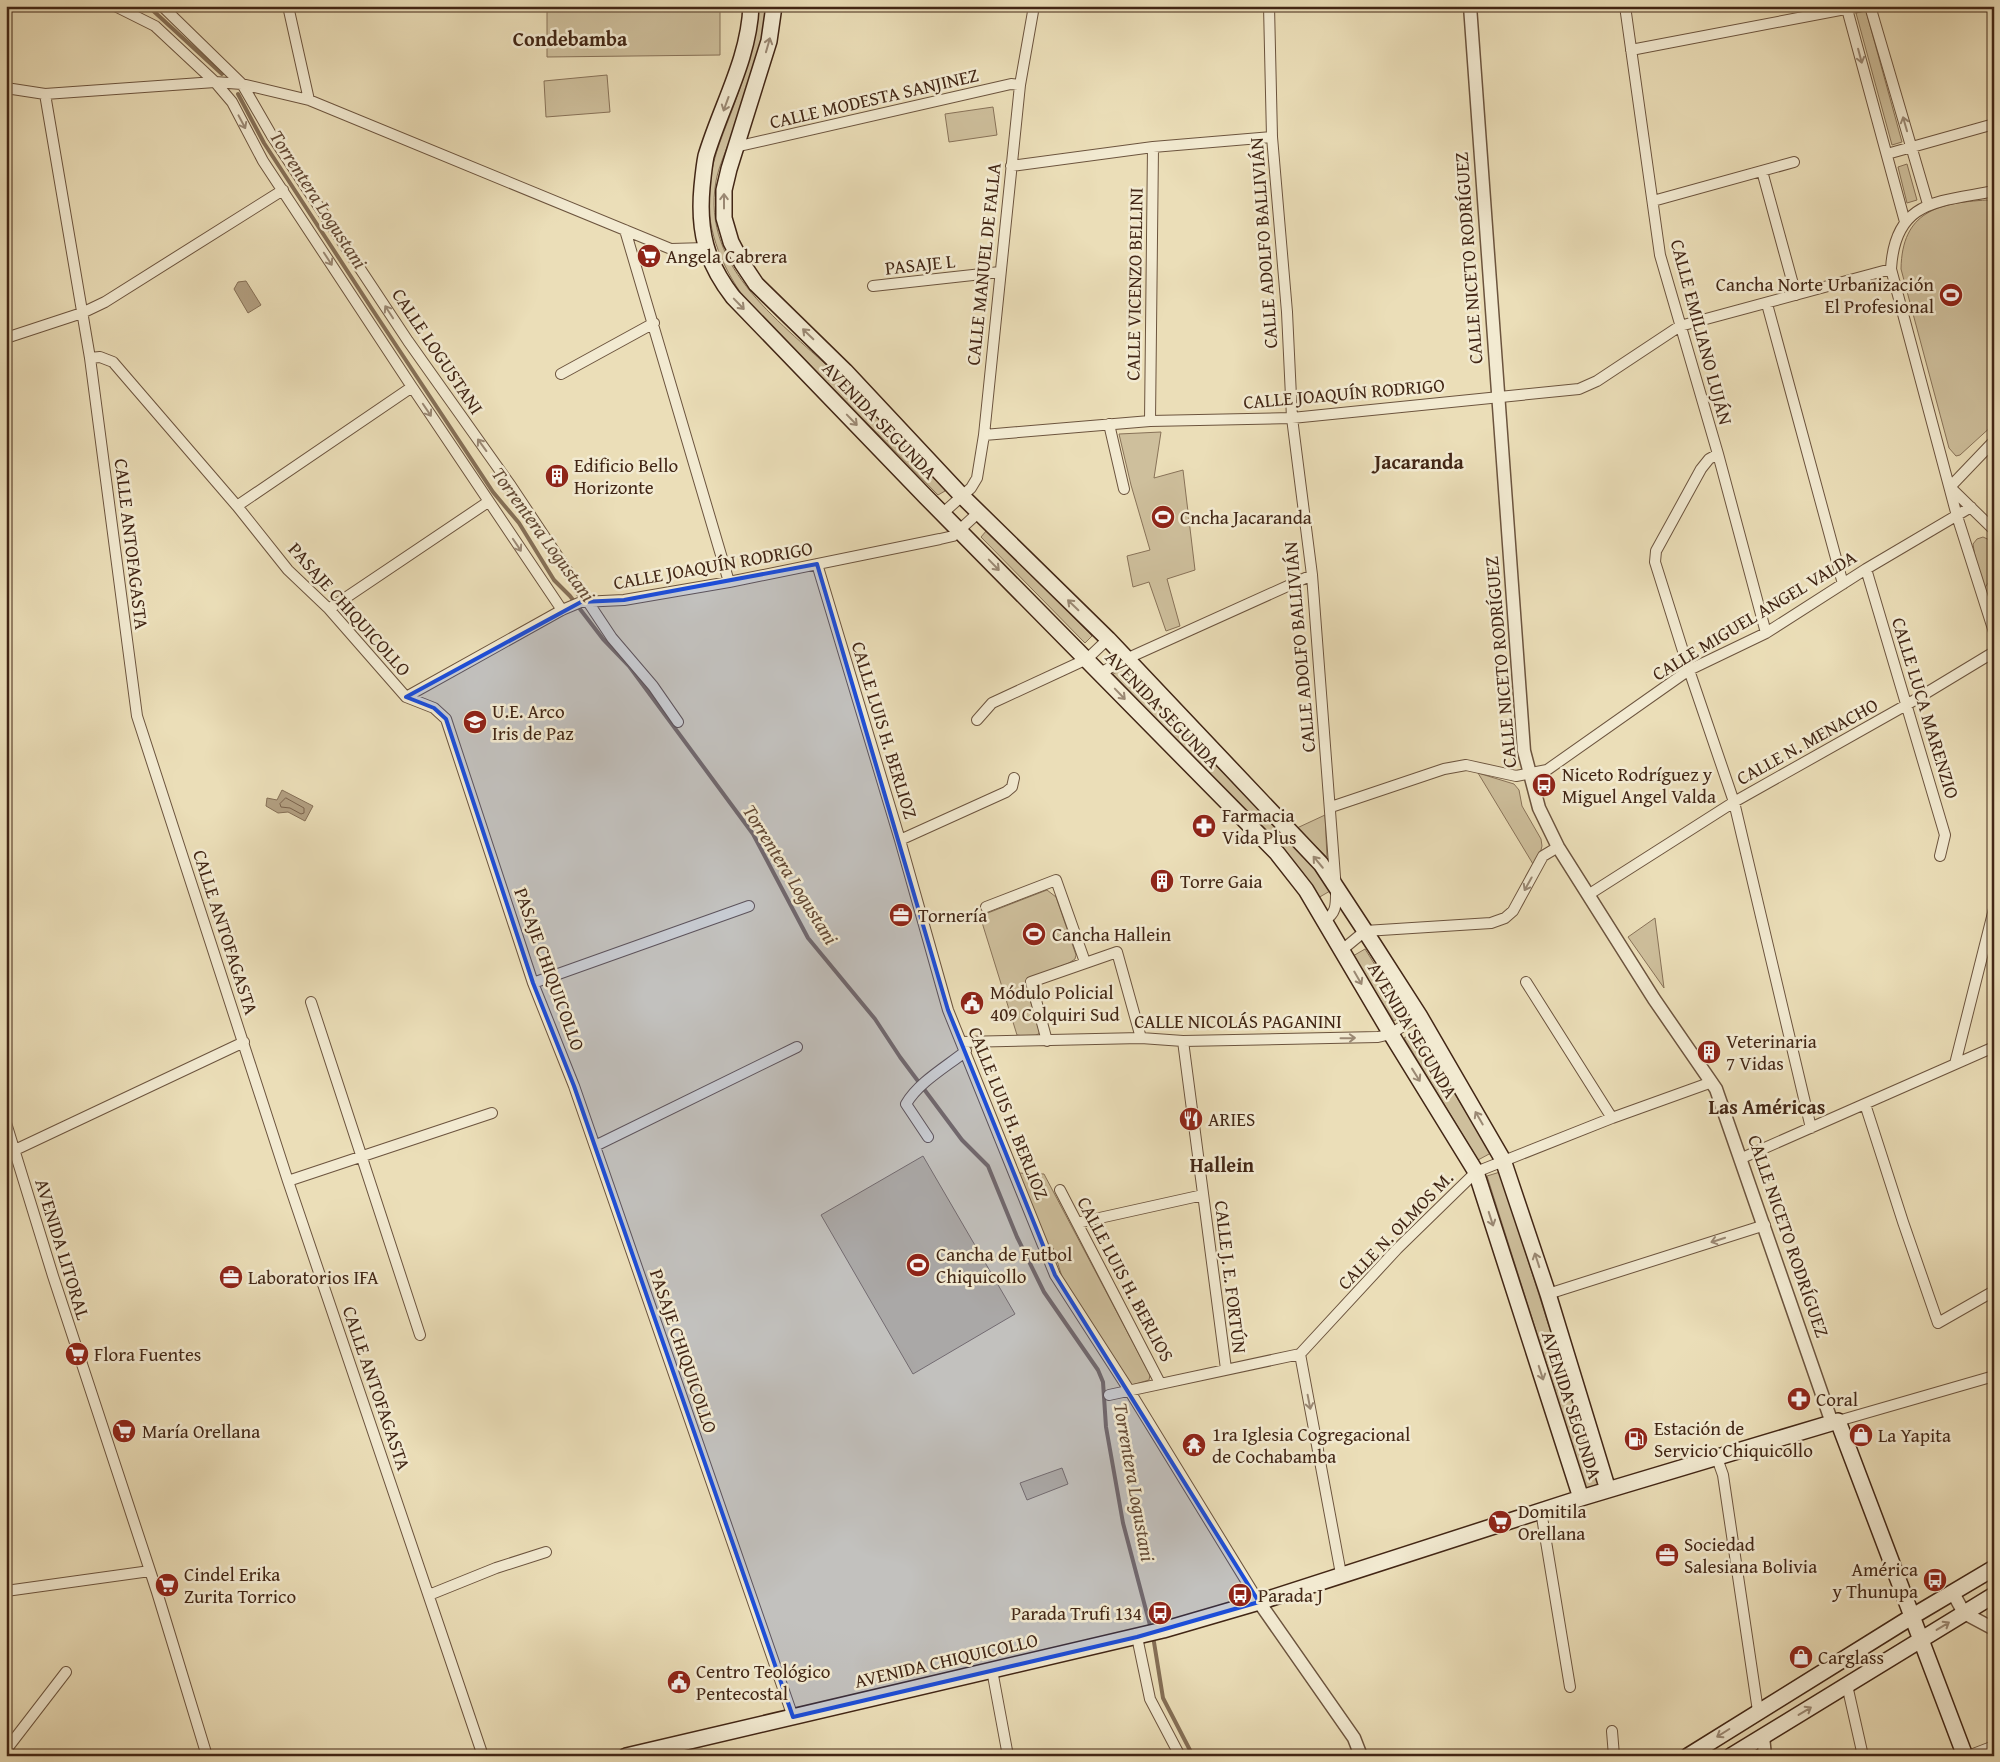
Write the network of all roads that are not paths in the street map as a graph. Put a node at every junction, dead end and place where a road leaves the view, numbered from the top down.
1 (115, 6) edge
2 (162, 6) edge
3 (288, 6) edge
4 (751, 6) edge
5 (774, 6) edge
6 (1034, 6) edge
7 (1269, 6) edge
8 (1470, 6) edge
9 (1625, 6) edge
10 (1861, 6) edge
11 (1870, 6) edge
12 (1847, 9) junction
13 (1631, 50) junction
14 (215, 82) junction
15 (242, 84) junction
16 (1020, 85) junction
17 (6, 88) edge
18 (45, 94) junction
19 (308, 100) junction
20 (1994, 124) edge
21 (1272, 137) junction
22 (1911, 146) junction
23 (736, 147) junction
24 (1153, 147) junction
25 (1886, 154) junction
26 (1794, 162) dead end
27 (1011, 166) junction
28 (1762, 171) junction
29 (283, 190) junction
30 (1994, 191) edge
31 (1653, 202) junction
32 (1928, 204) junction
33 (1905, 222) junction
34 (625, 230) junction
35 (706, 248) junction
36 (1891, 268) junction
37 (1000, 272) junction
38 (873, 286) dead end
39 (1796, 295) junction
40 (1767, 304) junction
41 (82, 314) junction
42 (654, 323) junction
43 (1680, 326) junction
44 (6, 338) edge
45 (90, 358) junction
46 (561, 374) dead end
47 (412, 387) junction
48 (1499, 396) junction
49 (1292, 418) junction
50 (1150, 421) junction
51 (1109, 424) junction
52 (984, 435) junction
53 (1994, 441) edge
54 (1718, 454) junction
55 (1950, 487) junction
56 (1124, 489) dead end
57 (962, 496) junction
58 (488, 502) junction
59 (237, 506) junction
60 (1971, 507) junction
61 (979, 512) junction
62 (944, 514) junction
63 (1957, 516) junction
64 (960, 530) junction
65 (1994, 530) edge
66 (817, 564) junction
67 (1866, 569) junction
68 (1312, 575) junction
69 (729, 582) junction
70 (1843, 584) junction
71 (585, 601) junction
72 (566, 608) junction
73 (329, 609) junction
74 (1994, 632) edge
75 (1766, 633) junction
76 (1108, 639) junction
77 (1994, 652) edge
78 (1087, 658) junction
79 (1126, 659) junction
80 (1689, 670) junction
81 (1100, 673) junction
82 (406, 697) junction
83 (1908, 704) junction
84 (977, 720) dead end
85 (678, 722) dead end
86 (1530, 774) junction
87 (1014, 778) dead end
88 (1734, 802) junction
89 (1331, 807) junction
90 (900, 840) junction
91 (1558, 847) junction
92 (1940, 856) dead end
93 (1336, 890) junction
94 (1588, 895) junction
95 (749, 906) dead end
96 (986, 907) dead end
97 (1994, 909) edge
98 (1324, 921) junction
99 (1365, 931) junction
100 (1342, 950) junction
101 (1085, 962) junction
102 (1526, 982) dead end
103 (533, 983) junction
104 (311, 1002) dead end
105 (1418, 1015) junction
106 (1391, 1034) junction
107 (1141, 1038) junction
108 (1048, 1041) junction
109 (1183, 1041) junction
110 (244, 1042) junction
111 (963, 1046) junction
112 (1994, 1046) edge
113 (797, 1047) dead end
114 (1955, 1064) junction
115 (1712, 1082) junction
116 (1866, 1104) junction
117 (492, 1113) dead end
118 (1612, 1118) junction
119 (6, 1123) edge
120 (1811, 1128) junction
121 (928, 1137) dead end
122 (595, 1146) junction
123 (15, 1150) junction
124 (361, 1156) junction
125 (1742, 1158) junction
126 (1503, 1160) junction
127 (1476, 1172) junction
128 (288, 1181) junction
129 (1060, 1190) dead end
130 (1203, 1195) junction
131 (1077, 1223) junction
132 (1765, 1225) junction
133 (1994, 1291) edge
134 (1548, 1294) junction
135 (420, 1335) dead end
136 (1300, 1354) junction
137 (1226, 1369) junction
138 (1994, 1376) edge
139 (1160, 1383) junction
140 (1129, 1390) junction
141 (1109, 1395) dead end
142 (1835, 1422) junction
143 (1718, 1458) junction
144 (1608, 1490) junction
145 (1581, 1498) junction
146 (1541, 1511) junction
147 (546, 1552) dead end
148 (1994, 1568) edge
149 (150, 1571) junction
150 (1341, 1574) junction
151 (6, 1591) edge
152 (1952, 1593) junction
153 (429, 1595) junction
154 (1994, 1595) edge
155 (1259, 1602) junction
156 (1964, 1613) junction
157 (1913, 1616) junction
158 (1994, 1628) edge
159 (1147, 1634) junction
160 (1922, 1638) junction
161 (992, 1670) junction
162 (66, 1672) dead end
163 (1847, 1685) junction
164 (1570, 1687) dead end
165 (1758, 1711) junction
166 (793, 1717) junction
167 (1612, 1731) dead end
168 (1763, 1736) junction
169 (1994, 1746) edge
170 (6, 1750) edge
171 (207, 1756) edge
172 (483, 1756) edge
173 (626, 1756) edge
174 (1008, 1756) edge
175 (1180, 1756) edge
176 (1361, 1756) edge
177 (1614, 1756) edge
178 (1688, 1756) edge
179 (1731, 1756) edge
180 (1766, 1756) edge
181 (1863, 1756) edge
182 (1967, 1756) edge

1 - 14 street
2 - 15 street, CALLE LOGUSTANI
3 - 19 street
4 -> 35 main road, AVENIDA SEGUNDA
23 -> 5 main road, AVENIDA SEGUNDA
6 - 16 street, CALLE MANUEL DE FALLA
7 - 21 street, CALLE ADOLFO BALLIVIÁN
8 - 48 street, CALLE NICETO RODRÍGUEZ
9 - 13 street, CALLE EMILIANO LUJÁN
10 - 12 street
22 -> 11 street
12 - 13 street
12 -> 25 street
13 - 31 street, CALLE EMILIANO LUJÁN
14 - 15 street
14 - 18 street
14 -> 29 street
15 - 19 street
71 -> 15 street, CALLE LOGUSTANI
16 - 23 street, CALLE MODESTA SANJINEZ
16 - 27 street, CALLE MANUEL DE FALLA
17 - 18 street
18 - 41 street, CALLE ANTOFAGASTA
19 - 34 street
20 - 22 street
21 - 24 street
21 - 49 street, CALLE ADOLFO BALLIVIÁN
22 - 25 street
22 - 32 street
57 -> 23 main road, AVENIDA SEGUNDA
24 - 27 street
24 - 50 street, CALLE VICENZO BELLINI
25 - 33 street
26 - 28 street
27 - 37 street, CALLE MANUEL DE FALLA
28 - 31 street
28 - 39 street
29 - 41 street
29 -> 47 street
30 - 32 street
31 - 43 street, CALLE EMILIANO LUJÁN
32 - 33 street
33 - 36 street
34 - 35 street
34 - 42 street
35 -> 62 main road, AVENIDA SEGUNDA
36 - 39 street, CALLE JOAQUÍN RODRIGO
36 - 55 street
37 - 38 street, PASAJE L
37 - 52 street, CALLE MANUEL DE FALLA
39 - 40 street, CALLE JOAQUÍN RODRIGO
40 - 43 street, CALLE JOAQUÍN RODRIGO
40 - 70 street
41 - 44 street
41 - 45 street, CALLE ANTOFAGASTA
42 - 46 street
42 - 69 street
43 - 48 street, CALLE JOAQUÍN RODRIGO
43 - 54 street, CALLE EMILIANO LUJÁN
45 - 59 street, PASAJE CHIQUICOLLO
45 - 110 street, CALLE ANTOFAGASTA
47 -> 58 street
47 - 59 street
48 - 49 street, CALLE JOAQUÍN RODRIGO
48 - 86 street, CALLE NICETO RODRÍGUEZ
49 - 50 street, CALLE JOAQUÍN RODRIGO
49 - 68 street, CALLE ADOLFO BALLIVIÁN
50 - 51 street, CALLE JOAQUÍN RODRIGO
51 - 52 street, CALLE JOAQUÍN RODRIGO
51 - 56 street
52 - 57 street, CALLE MANUEL DE FALLA
53 - 55 street
54 - 75 street, CALLE EMILIANO LUJÁN
54 - 80 street
55 - 60 street
55 - 63 street
57 - 61 main road, AVENIDA SEGUNDA
57 - 62 street, CALLE MANUEL DE FALLA
58 -> 72 street
58 - 73 street
59 - 73 street, PASAJE CHIQUICOLLO
60 - 63 street, CALLE MIGUEL ANGEL VALDA
60 - 65 street
61 - 64 street, CALLE JOAQUÍN RODRIGO
76 -> 61 main road, AVENIDA SEGUNDA
62 - 64 main road, AVENIDA SEGUNDA
63 - 67 street, CALLE MIGUEL ANGEL VALDA
63 - 74 street
64 - 66 street, CALLE JOAQUÍN RODRIGO
64 -> 78 main road, AVENIDA SEGUNDA
66 - 69 street, CALLE JOAQUÍN RODRIGO
66 - 90 street, CALLE LUIS H. BERLIOZ
67 - 70 street, CALLE MIGUEL ANGEL VALDA
67 - 83 street, CALLE LUCA MARENZIO
68 - 79 street
68 - 89 street, CALLE ADOLFO BALLIVIÁN
69 - 71 street, CALLE JOAQUÍN RODRIGO
70 - 75 street, CALLE MIGUEL ANGEL VALDA
71 - 72 street, CALLE JOAQUÍN RODRIGO
71 - 85 street, CALLE LOGUSTANI
72 - 82 street, CALLE JOAQUÍN RODRIGO
73 - 82 street, PASAJE CHIQUICOLLO
75 - 80 street, CALLE MIGUEL ANGEL VALDA
76 - 78 street
76 - 79 main road, AVENIDA SEGUNDA
77 - 83 street, CALLE N. MENACHO
78 - 81 main road, AVENIDA SEGUNDA
78 - 84 street
79 - 81 street
93 -> 79 main road, AVENIDA SEGUNDA
80 - 86 street, CALLE MIGUEL ANGEL VALDA
80 - 88 street
81 -> 98 main road, AVENIDA SEGUNDA
82 - 103 street, PASAJE CHIQUICOLLO
83 - 88 street, CALLE N. MENACHO
83 - 92 street, CALLE LUCA MARENZIO
86 - 89 street, CALLE MIGUEL ANGEL VALDA
86 - 91 street, CALLE NICETO RODRÍGUEZ
87 - 90 street
88 - 94 street, CALLE N. MENACHO
88 - 120 street
89 - 93 street, CALLE ADOLFO BALLIVIÁN
90 - 111 street, CALLE LUIS H. BERLIOZ
91 - 94 street, CALLE NICETO RODRÍGUEZ
91 -> 99 street
93 - 98 street, CALLE ADOLFO BALLIVIÁN
93 - 99 main road, AVENIDA SEGUNDA
94 - 115 street, CALLE NICETO RODRÍGUEZ
95 - 103 street
96 - 101 street
97 - 114 street
98 - 100 main road, AVENIDA SEGUNDA
99 - 100 street
99 - 105 main road, AVENIDA SEGUNDA
100 -> 106 main road, AVENIDA SEGUNDA
101 - 107 street
101 - 108 street
102 - 118 street
103 - 122 street, PASAJE CHIQUICOLLO
104 - 124 street
105 - 106 street, CALLE NICOLÁS PAGANINI
126 -> 105 main road, AVENIDA SEGUNDA
109 -> 106 street, CALLE NICOLÁS PAGANINI
106 -> 127 main road, AVENIDA SEGUNDA
107 - 108 street, CALLE NICOLÁS PAGANINI
107 - 109 street, CALLE NICOLÁS PAGANINI
108 - 111 street, CALLE NICOLÁS PAGANINI
109 - 130 street, CALLE J. E. FORTÚN
110 - 123 street
110 - 128 street, CALLE ANTOFAGASTA
111 - 121 street
111 - 140 street, CALLE LUIS H. BERLIOZ
112 - 114 street
113 - 122 street
114 - 116 street
115 - 118 street, CALLE N. OLMOS M.
115 - 125 street, CALLE NICETO RODRÍGUEZ
116 - 120 street
116 - 133 street
117 - 124 street
118 - 126 street, CALLE N. OLMOS M.
119 - 123 street, AVENIDA LITORAL
120 - 125 street
122 - 166 street, PASAJE CHIQUICOLLO
123 - 149 street, AVENIDA LITORAL
124 - 128 street
124 - 135 street
125 - 132 street, CALLE NICETO RODRÍGUEZ
126 - 127 street, CALLE N. OLMOS M.
134 -> 126 main road, AVENIDA SEGUNDA
127 - 136 street, CALLE N. OLMOS M.
127 -> 145 main road, AVENIDA SEGUNDA
128 - 153 street, CALLE ANTOFAGASTA
129 - 131 street, CALLE LUIS H. BERLIOS
130 - 131 street
130 - 137 street, CALLE J. E. FORTÚN
131 - 139 street, CALLE LUIS H. BERLIOS
132 -> 134 street
132 - 142 street, CALLE NICETO RODRÍGUEZ
134 - 144 main road, AVENIDA SEGUNDA
136 - 137 street
136 -> 150 street
137 - 139 street
138 - 142 street
139 - 140 street
140 - 141 street
140 - 155 street, CALLE LUIS H. BERLIOZ
142 - 143 main road, AVENIDA CHIQUICOLLO
142 - 157 main road, CALLE NICETO RODRÍGUEZ
143 - 144 main road, AVENIDA CHIQUICOLLO
143 - 165 street
144 - 145 main road, AVENIDA CHIQUICOLLO
145 - 146 main road, AVENIDA CHIQUICOLLO
146 - 150 main road, AVENIDA CHIQUICOLLO
146 - 164 street
147 - 153 street
148 - 152 main road
149 - 151 street
149 - 171 street, AVENIDA LITORAL
150 - 155 main road, AVENIDA CHIQUICOLLO
152 - 156 street
152 - 157 main road
153 - 172 street, CALLE ANTOFAGASTA
154 - 156 main road
155 - 159 main road, AVENIDA CHIQUICOLLO
155 - 176 street
156 - 158 street
160 -> 156 main road
157 - 160 main road, CALLE NICETO RODRÍGUEZ
157 - 165 main road
159 - 161 main road, AVENIDA CHIQUICOLLO
159 - 175 street
160 - 163 main road
160 - 182 main road, CALLE NICETO RODRÍGUEZ
161 - 166 main road, AVENIDA CHIQUICOLLO
161 - 174 street
162 - 170 street
168 -> 163 main road
163 - 181 street
165 -> 178 main road
166 - 173 main road, AVENIDA CHIQUICOLLO
167 - 177 street
168 - 179 main road
168 - 180 street
169 - 182 street

